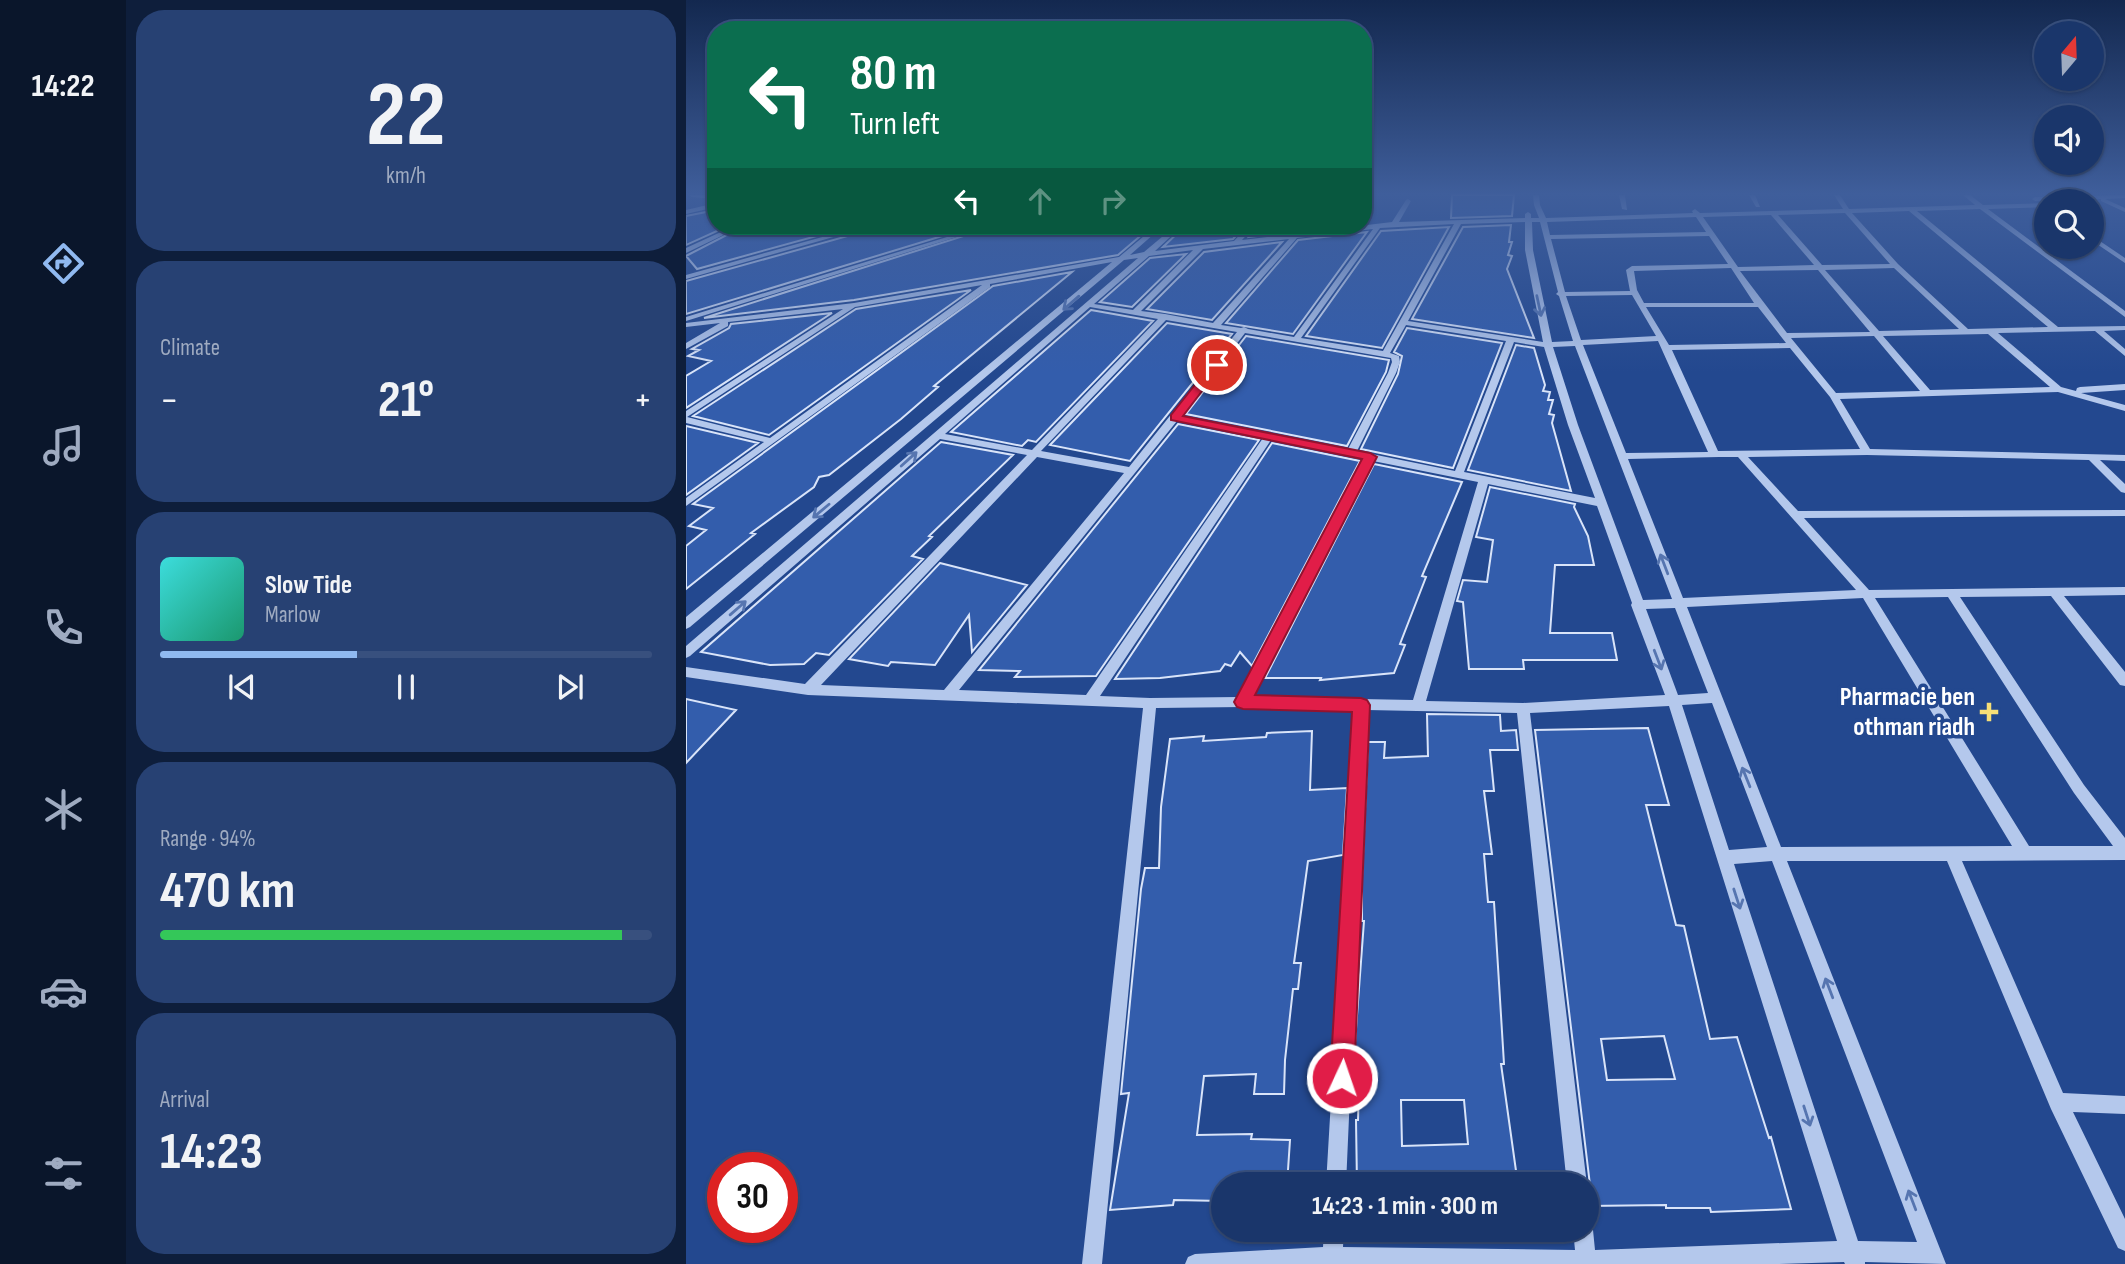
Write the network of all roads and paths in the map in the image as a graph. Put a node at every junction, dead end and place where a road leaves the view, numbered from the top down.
1 (769, 254) edge
2 (902, 254) edge
3 (1128, 254) edge
4 (1147, 254) joint
5 (1194, 254) edge
6 (1279, 254) edge
7 (1358, 254) edge
8 (1441, 254) edge
9 (1535, 254) edge
10 (1550, 254) edge
11 (1726, 254) edge
12 (1806, 254) edge
13 (1886, 254) edge
14 (1965, 254) edge
15 (2044, 254) edge
16 (1123, 258) junction
17 (1897, 266) junction
18 (1736, 267) junction
19 (1817, 267) junction
20 (686, 277) edge
21 (990, 282) junction
22 (1636, 293) junction
23 (1560, 294) junction
24 (1089, 304) junction
25 (1643, 304) junction
26 (854, 305) junction
27 (1760, 305) junction
28 (1136, 312) junction
29 (2125, 315) edge
30 (1165, 316) junction
31 (732, 320) junction
32 (1402, 322) junction
33 (686, 323) edge
34 (1217, 324) junction
35 (2125, 328) edge
36 (1244, 329) junction
37 (2056, 330) junction
38 (2097, 330) junction
39 (1966, 332) junction
40 (1991, 332) junction
41 (1784, 336) junction
42 (1877, 336) junction
43 (1297, 338) junction
44 (1661, 338) junction
45 (1511, 340) junction
46 (1578, 343) junction
47 (1548, 345) junction
48 (1792, 345) junction
49 (686, 346) edge
50 (1667, 348) junction
51 (1386, 353) junction
52 (2125, 353) edge
53 (2125, 387) edge
54 (2058, 389) junction
55 (2070, 391) junction
56 (1928, 394) junction
57 (1834, 396) junction
58 (2125, 408) edge
59 (686, 417) edge
60 (1175, 418) junction
61 (936, 435) junction
62 (1269, 436) junction
63 (771, 440) junction
64 (1867, 452) junction
65 (1351, 453) junction
66 (1035, 454) junction
67 (1623, 456) junction
68 (1715, 456) junction
69 (1742, 456) junction
70 (1370, 457) junction
71 (2092, 458) junction
72 (2125, 458) edge
73 (1131, 471) junction
74 (1458, 475) junction
75 (1484, 480) junction
76 (2125, 489) edge
77 (686, 503) edge
78 (1601, 503) junction
79 (2125, 513) edge
80 (1794, 515) junction
81 (2125, 591) edge
82 (2054, 592) junction
83 (1951, 593) junction
84 (1866, 594) junction
85 (1679, 602) junction
86 (1637, 605) junction
87 (686, 624) edge
88 (686, 653) edge
89 (686, 672) edge
90 (2125, 681) edge
91 (808, 690) junction
92 (948, 694) junction
93 (1714, 698) junction
94 (1673, 699) junction
95 (1089, 701) junction
96 (1243, 702) junction
97 (1150, 703) junction
98 (1361, 705) junction
99 (1418, 705) junction
100 (1523, 708) junction
101 (2125, 852) edge
102 (1951, 853) junction
103 (2025, 853) junction
104 (1777, 854) junction
105 (1724, 857) junction
106 (2058, 1102) junction
107 (2125, 1105) edge
108 (1337, 1172) edge
109 (1576, 1172) edge
110 (2125, 1241) edge
111 (1333, 1242) edge
112 (1584, 1242) edge
113 (1852, 1258) edge
114 (1934, 1258) edge
115 (1332, 1260) edge
116 (1586, 1263) edge
117 (1093, 1264) edge
118 (1195, 1264) edge

1 - 20 street
2 - 33 street
3 - 16 street
4 - 16 street
4 - 24 street
5 - 28 street
6 - 34 street
7 - 43 street
8 - 32 street
9 -> 47 street
10 - 23 street
11 - 18 street
12 - 19 street
13 - 17 street
14 - 37 street
15 - 29 street
16 - 21 street
16 -> 87 street
17 - 19 street
17 - 39 street
18 - 19 street
18 - 22 street
18 - 27 street
19 - 42 street
21 - 26 street
21 - 63 street
22 - 23 street
22 - 25 street
23 - 46 street
24 - 28 street
24 - 61 street
25 - 27 street
25 - 44 street
26 - 31 street
26 - 59 street
27 - 41 street
28 - 30 street
30 - 34 street
30 - 66 street
31 - 33 street
31 - 49 street
32 - 45 street
32 - 51 street
34 - 36 street
35 - 38 street
36 - 43 street
36 - 60 street
37 - 38 street
37 - 40 street
38 - 52 street
39 - 40 street
39 - 42 street
40 - 54 street
41 - 42 street
41 - 48 street
42 - 56 street
43 - 51 street
44 - 46 street
44 - 50 street
45 - 47 street
45 - 74 street
46 - 47 street
46 - 67 street
47 - 78 street
48 - 50 street
48 - 57 street
50 - 68 street
51 - 65 street
53 - 55 street
54 - 55 street
54 - 56 street
55 - 58 street
56 - 57 street
57 - 64 street
59 - 63 street
60 - 62 street
60 - 73 street
61 - 66 street
88 -> 61 street
62 - 65 street
62 - 95 street
63 - 77 street
64 - 69 street
64 - 71 street
65 - 70 street
66 - 73 street
66 - 91 street
67 - 68 street
85 -> 67 street
68 - 69 street
69 - 80 street
70 - 74 street
70 - 96 street
71 - 72 street
71 - 76 street
73 - 92 street
74 - 75 street
75 - 78 street
75 - 99 street
78 - 86 street
79 - 80 street
80 - 84 street
81 - 82 street
82 - 83 street
82 - 90 street
83 - 84 street
83 - 101 street
84 - 85 street
84 - 103 street
85 - 86 street
85 - 93 street
86 -> 94 street
89 - 91 street
91 - 92 street
92 - 95 street
93 - 94 street
104 -> 93 street
94 - 100 street
94 - 105 street
95 - 97 street
96 - 97 street
96 - 98 street
97 - 117 street
98 - 99 street
98 - 108 street
99 - 100 street
100 - 109 street
101 - 103 street
102 - 103 street
102 - 104 street
102 - 106 street
104 - 105 street
114 -> 104 street
105 -> 113 street
106 - 107 street
106 - 110 street
111 - 115 street
112 - 116 street
113 - 114 street
113 - 116 street
115 - 116 street
115 - 118 street

